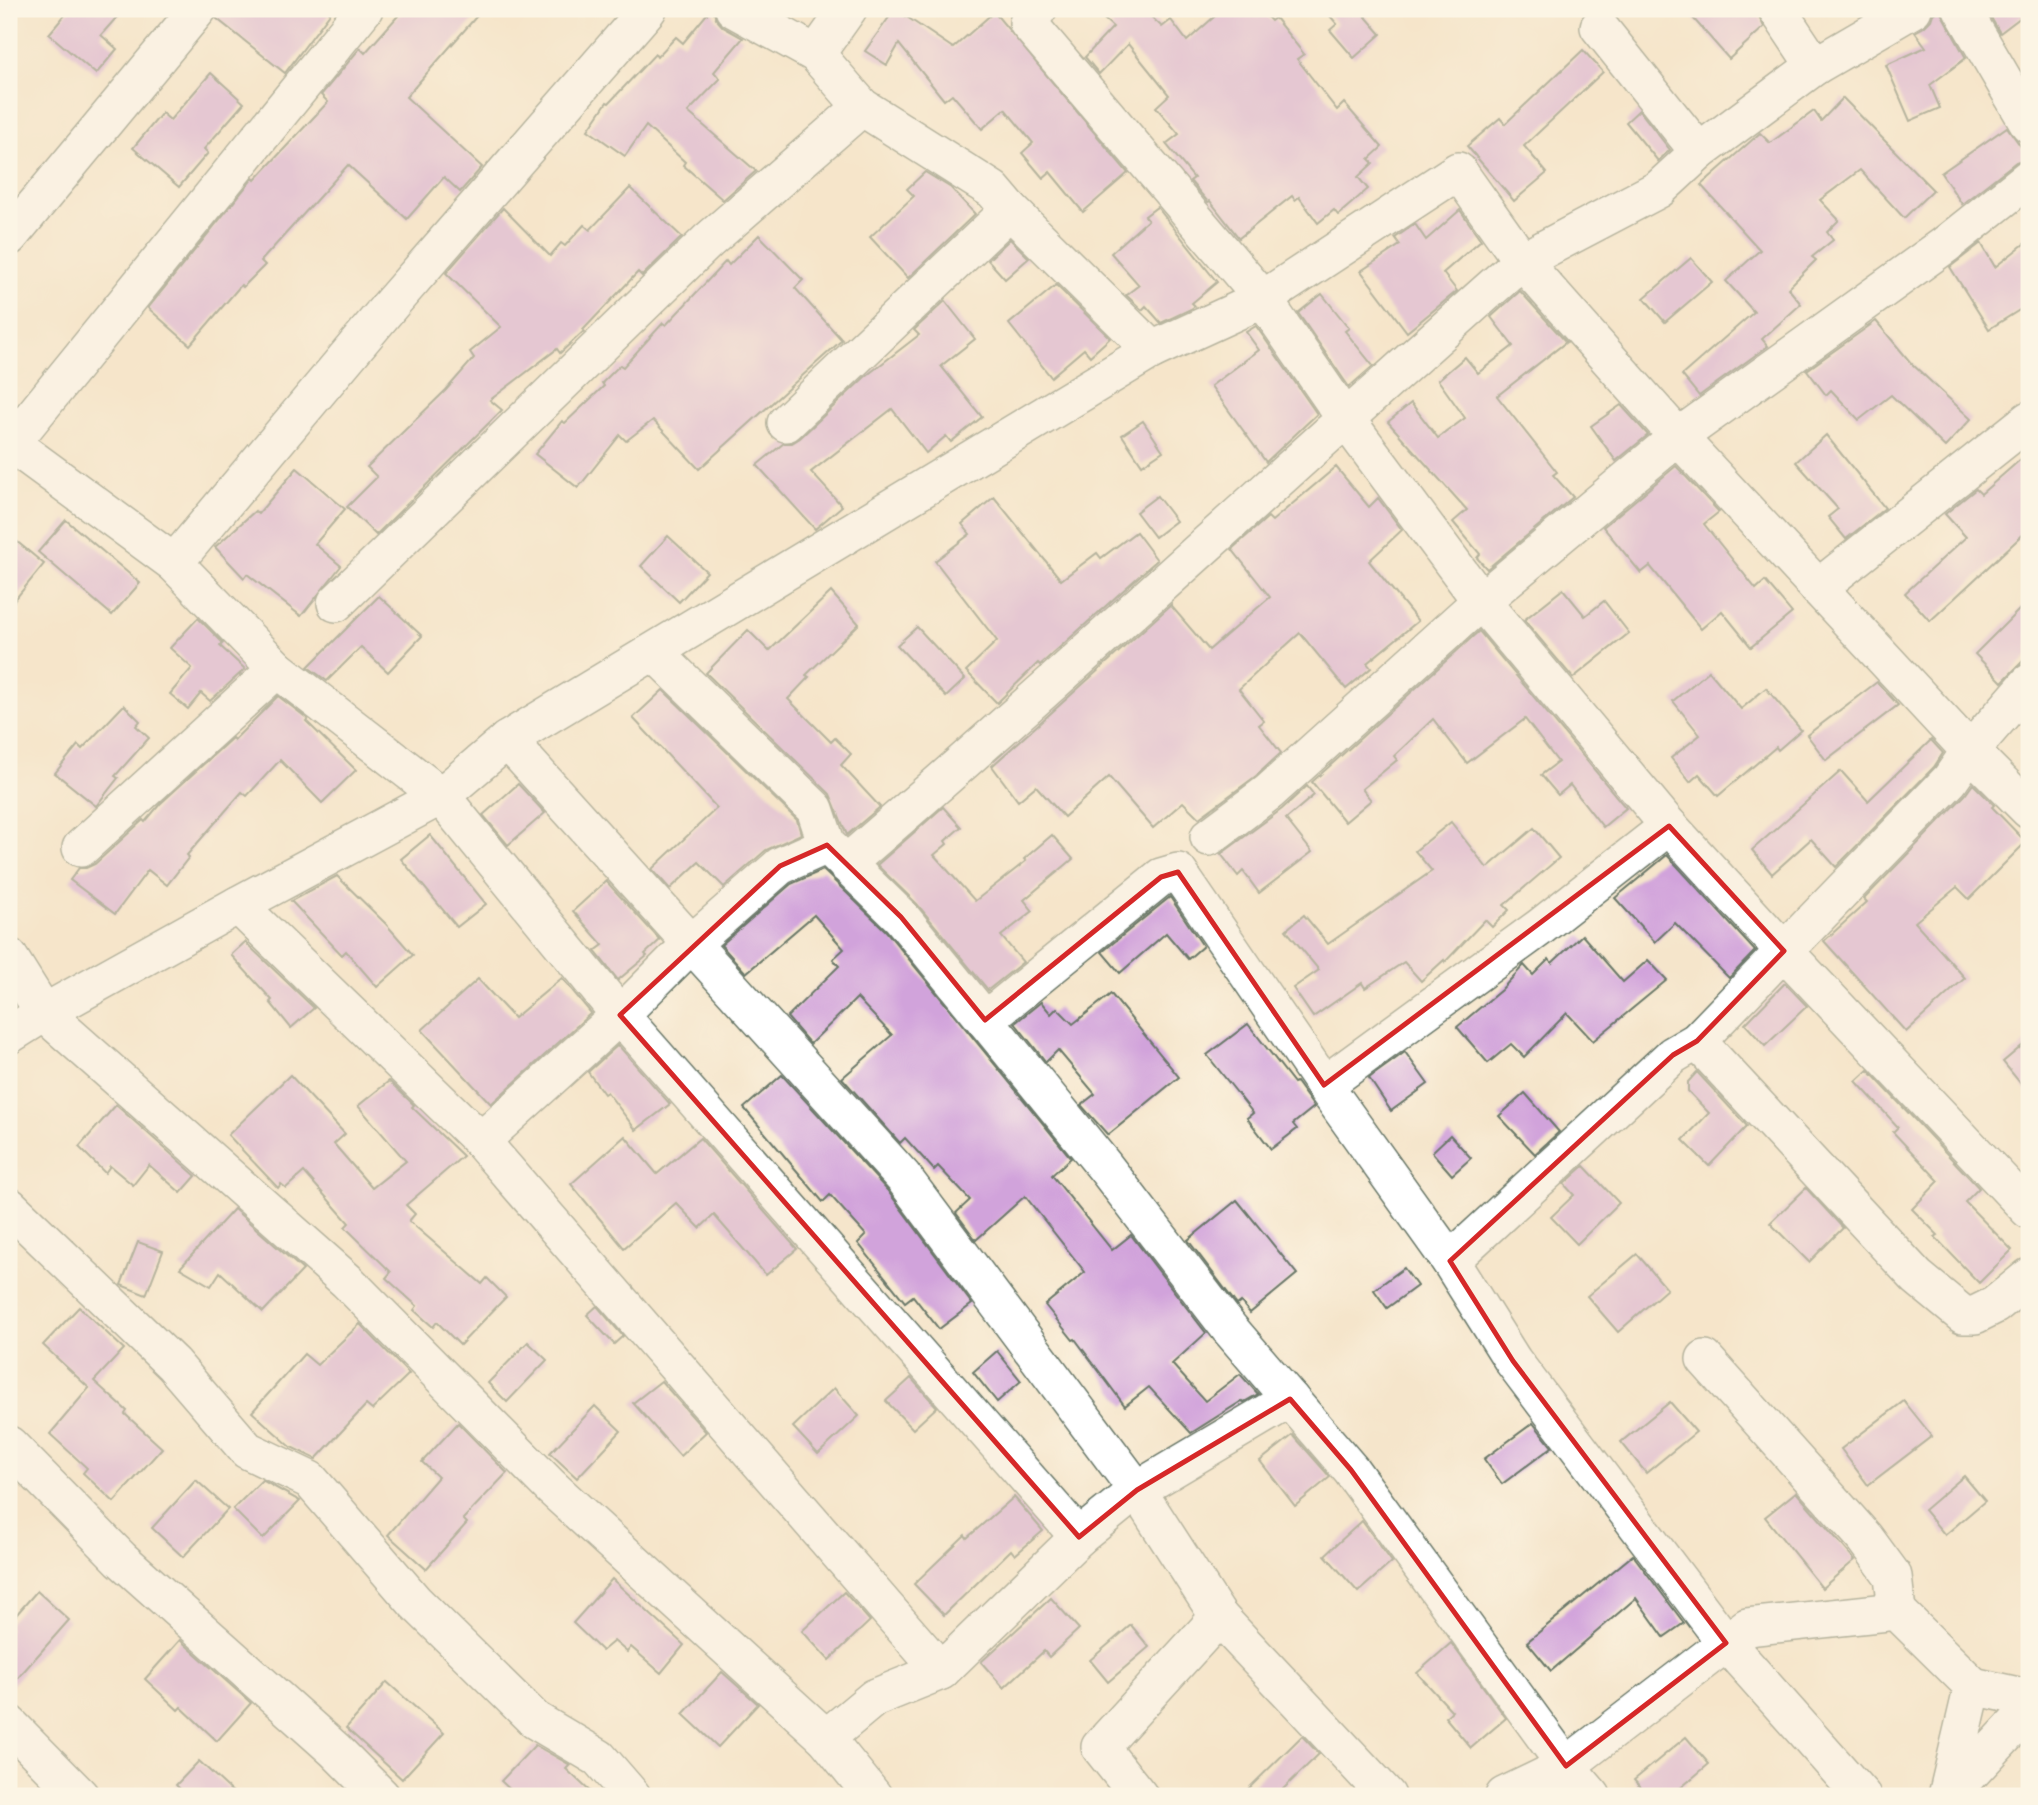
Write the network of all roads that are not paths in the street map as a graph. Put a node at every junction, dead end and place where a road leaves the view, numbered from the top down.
1 (198, 9) edge
2 (364, 9) edge
3 (648, 9) edge
4 (734, 9) edge
5 (848, 9) edge
6 (1038, 9) edge
7 (1777, 9) edge
8 (1913, 9) edge
9 (1962, 9) edge
10 (1599, 27) dead end
11 (816, 54) junction
12 (1815, 66) junction
13 (862, 107) junction
14 (2029, 124) edge
15 (1699, 152) junction
16 (2029, 178) edge
17 (1010, 210) junction
18 (9, 237) edge
19 (1522, 261) junction
20 (1263, 299) junction
21 (1152, 350) junction
22 (1345, 418) junction
23 (2029, 420) edge
24 (786, 423) dead end
25 (1678, 437) junction
26 (9, 443) edge
27 (174, 564) junction
28 (1818, 588) junction
29 (1481, 601) junction
30 (336, 603) dead end
31 (654, 652) junction
32 (277, 669) junction
33 (2029, 683) edge
34 (507, 740) junction
35 (1970, 751) junction
36 (441, 796) junction
37 (2029, 810) edge
38 (1669, 826) junction
39 (1209, 837) dead end
40 (81, 848) dead end
41 (836, 854) junction
42 (239, 905) junction
43 (691, 944) junction
44 (1784, 951) junction
45 (9, 957) edge
46 (44, 1013) junction
47 (620, 1015) junction
48 (985, 1020) junction
49 (9, 1035) edge
50 (1697, 1041) junction
51 (1324, 1085) junction
52 (481, 1141) junction
53 (9, 1206) edge
54 (2029, 1210) edge
55 (1450, 1261) junction
56 (2029, 1277) edge
57 (1705, 1359) dead end
58 (1290, 1399) junction
59 (9, 1446) edge
60 (1137, 1490) junction
61 (1079, 1537) junction
62 (1897, 1611) junction
63 (1219, 1617) junction
64 (1726, 1643) junction
65 (941, 1671) junction
66 (1973, 1686) junction
67 (2029, 1709) edge
68 (9, 1724) edge
69 (826, 1738) junction
70 (1566, 1766) junction
71 (80, 1796) edge
72 (381, 1796) edge
73 (632, 1796) edge
74 (873, 1796) edge
75 (1139, 1796) edge
76 (1387, 1796) edge
77 (1504, 1796) edge
78 (1592, 1796) edge
79 (1862, 1796) edge
80 (1948, 1796) edge

1 - 18 street
2 - 26 street
3 - 27 street
4 - 11 street
5 - 11 street
6 - 20 street
7 - 12 street
8 - 12 street
9 - 14 street
10 - 15 street
11 - 13 street
12 - 15 street
13 - 17 street
13 - 30 street
15 - 19 street
16 - 25 street
17 - 21 street
17 - 24 street
19 - 20 street
19 - 22 street
19 - 25 street
20 - 21 street
20 - 22 street
21 - 31 street
22 - 29 street
22 - 41 street
23 - 28 street
25 - 28 street
25 - 29 street
26 - 27 street
27 - 32 street
28 - 35 street
29 - 38 street
29 - 39 street
31 - 34 street
31 - 41 street
32 - 36 street
32 - 40 street
33 - 35 street
34 - 36 street
34 - 43 street
35 - 37 street
35 - 44 street
36 - 42 street
36 - 47 street
38 - 44 street
38 - 51 street
41 - 43 street
41 - 48 street
42 - 46 street
42 - 52 street
43 - 47 street
43 - 60 street
44 - 50 street
44 - 54 street
45 - 46 street
46 - 49 street
46 - 69 street
47 - 52 street
47 - 61 street
48 - 51 street
48 - 58 street
50 - 55 street
50 - 56 street
51 - 55 street
52 - 65 street
53 - 73 street
55 - 64 street
57 - 62 street
58 - 60 street
58 - 70 street
59 - 72 street
60 - 61 street
60 - 63 street
61 - 65 street
62 - 64 street
62 - 66 street
63 - 75 street
63 - 76 street
64 - 70 street
64 - 79 street
65 - 69 street
66 - 67 street
66 - 80 street
67 - 80 street
68 - 71 street
69 - 74 street
70 - 77 street
70 - 78 street

